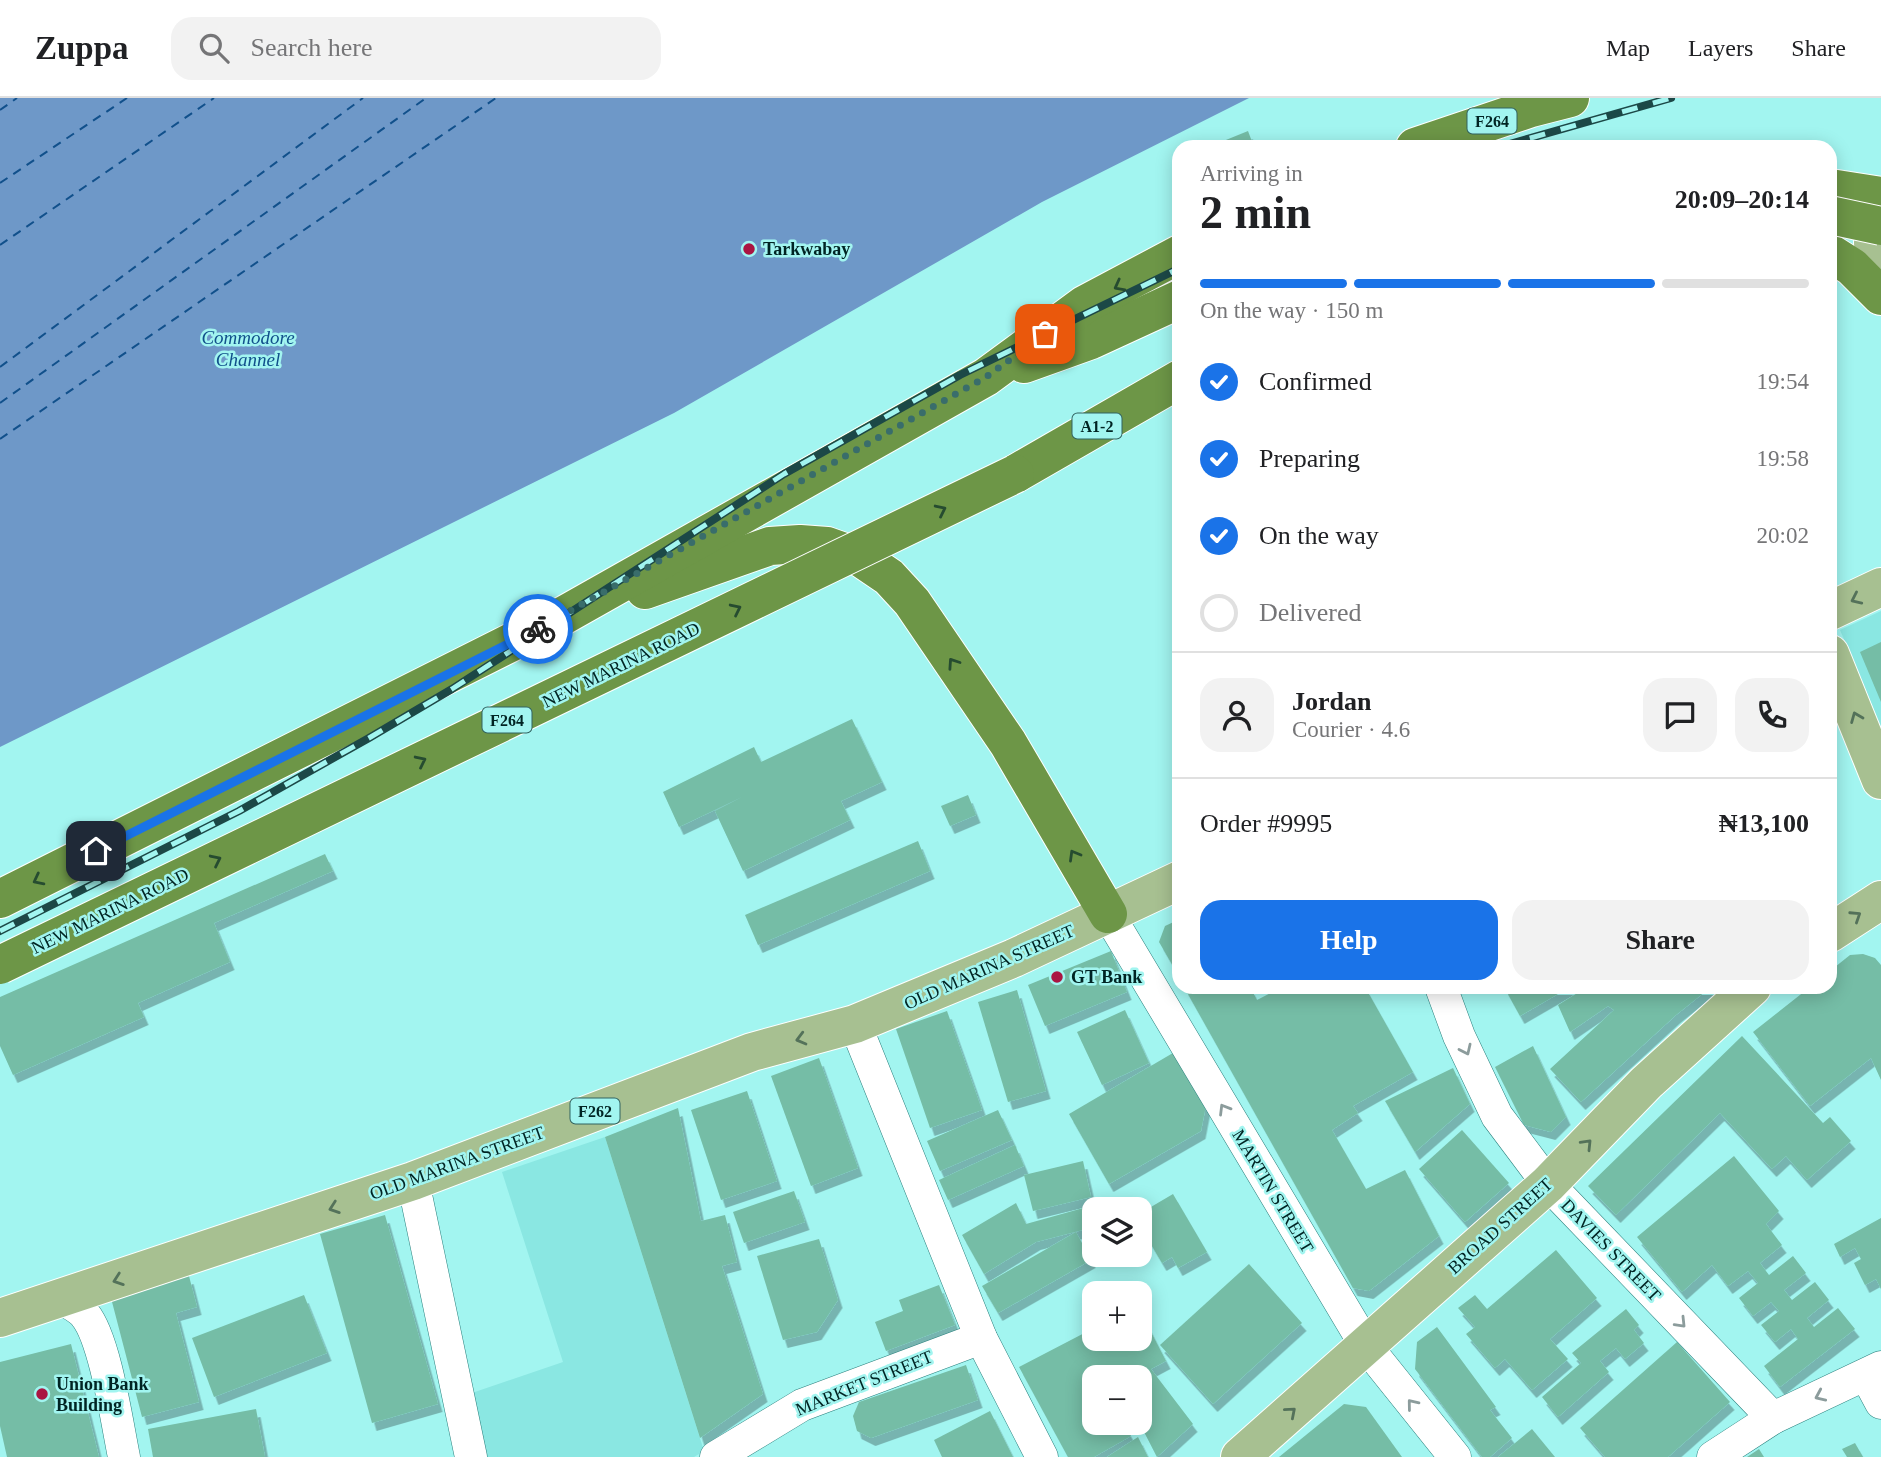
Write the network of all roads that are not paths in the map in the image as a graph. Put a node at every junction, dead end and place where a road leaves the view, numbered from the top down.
1 (1570, 98) edge
2 (1436, 140) edge
3 (1837, 189) edge
4 (1881, 198) edge
5 (1837, 217) edge
6 (1881, 226) edge
7 (1837, 257) edge
8 (1172, 258) edge
9 (1881, 284) edge
10 (1881, 296) edge
11 (1172, 303) edge
12 (986, 377) junction
13 (1172, 384) edge
14 (1172, 409) edge
15 (1015, 474) junction
16 (1881, 587) edge
17 (1837, 608) edge
18 (552, 622) junction
19 (1837, 671) edge
20 (1881, 779) edge
21 (1172, 884) edge
22 (0, 899) edge
23 (1881, 900) edge
24 (1108, 914) junction
25 (1837, 928) edge
26 (0, 965) edge
27 (1444, 994) edge
28 (1744, 994) edge
29 (855, 1024) junction
30 (413, 1181) junction
31 (1548, 1184) junction
32 (63, 1299) junction
33 (0, 1318) edge
34 (981, 1338) junction
35 (1366, 1346) junction
36 (1873, 1371) edge
37 (1881, 1403) edge
38 (1773, 1418) junction
39 (124, 1457) edge
40 (471, 1457) edge
41 (716, 1457) edge
42 (1042, 1457) edge
43 (1240, 1457) edge
44 (1455, 1457) edge
45 (1713, 1457) edge

1 - 2 highway, F264
3 - 4 highway
4 - 9 main road
5 - 6 highway, bridge
7 - 10 highway
8 -> 12 highway
11 - 12 highway
12 - 18 highway
13 - 15 highway, A1-2
14 - 15 highway, F264
26 -> 15 highway, NEW MARINA ROAD / F264, bridge
16 -> 17 main road
18 -> 22 highway
24 -> 18 highway
20 -> 19 main road
21 - 24 main road, OLD MARINA STREET / F262
25 -> 23 main road
24 - 29 main road, OLD MARINA STREET / F262
35 -> 24 street, MARTIN STREET
27 -> 31 street, DAVIES STREET
31 -> 28 main road, BROAD STREET
29 -> 30 main road, OLD MARINA STREET / F262
29 - 34 street
30 -> 32 main road, OLD MARINA STREET / F262
30 - 40 street
31 - 35 main road, BROAD STREET
31 -> 38 street, DAVIES STREET
32 - 33 main road, OLD MARINA STREET / F262
32 - 39 street
34 - 41 street, MARKET STREET
34 - 42 street
43 -> 35 main road, BROAD STREET
44 -> 35 street, MARTIN STREET
36 - 37 street
36 -> 38 street
38 - 45 street

